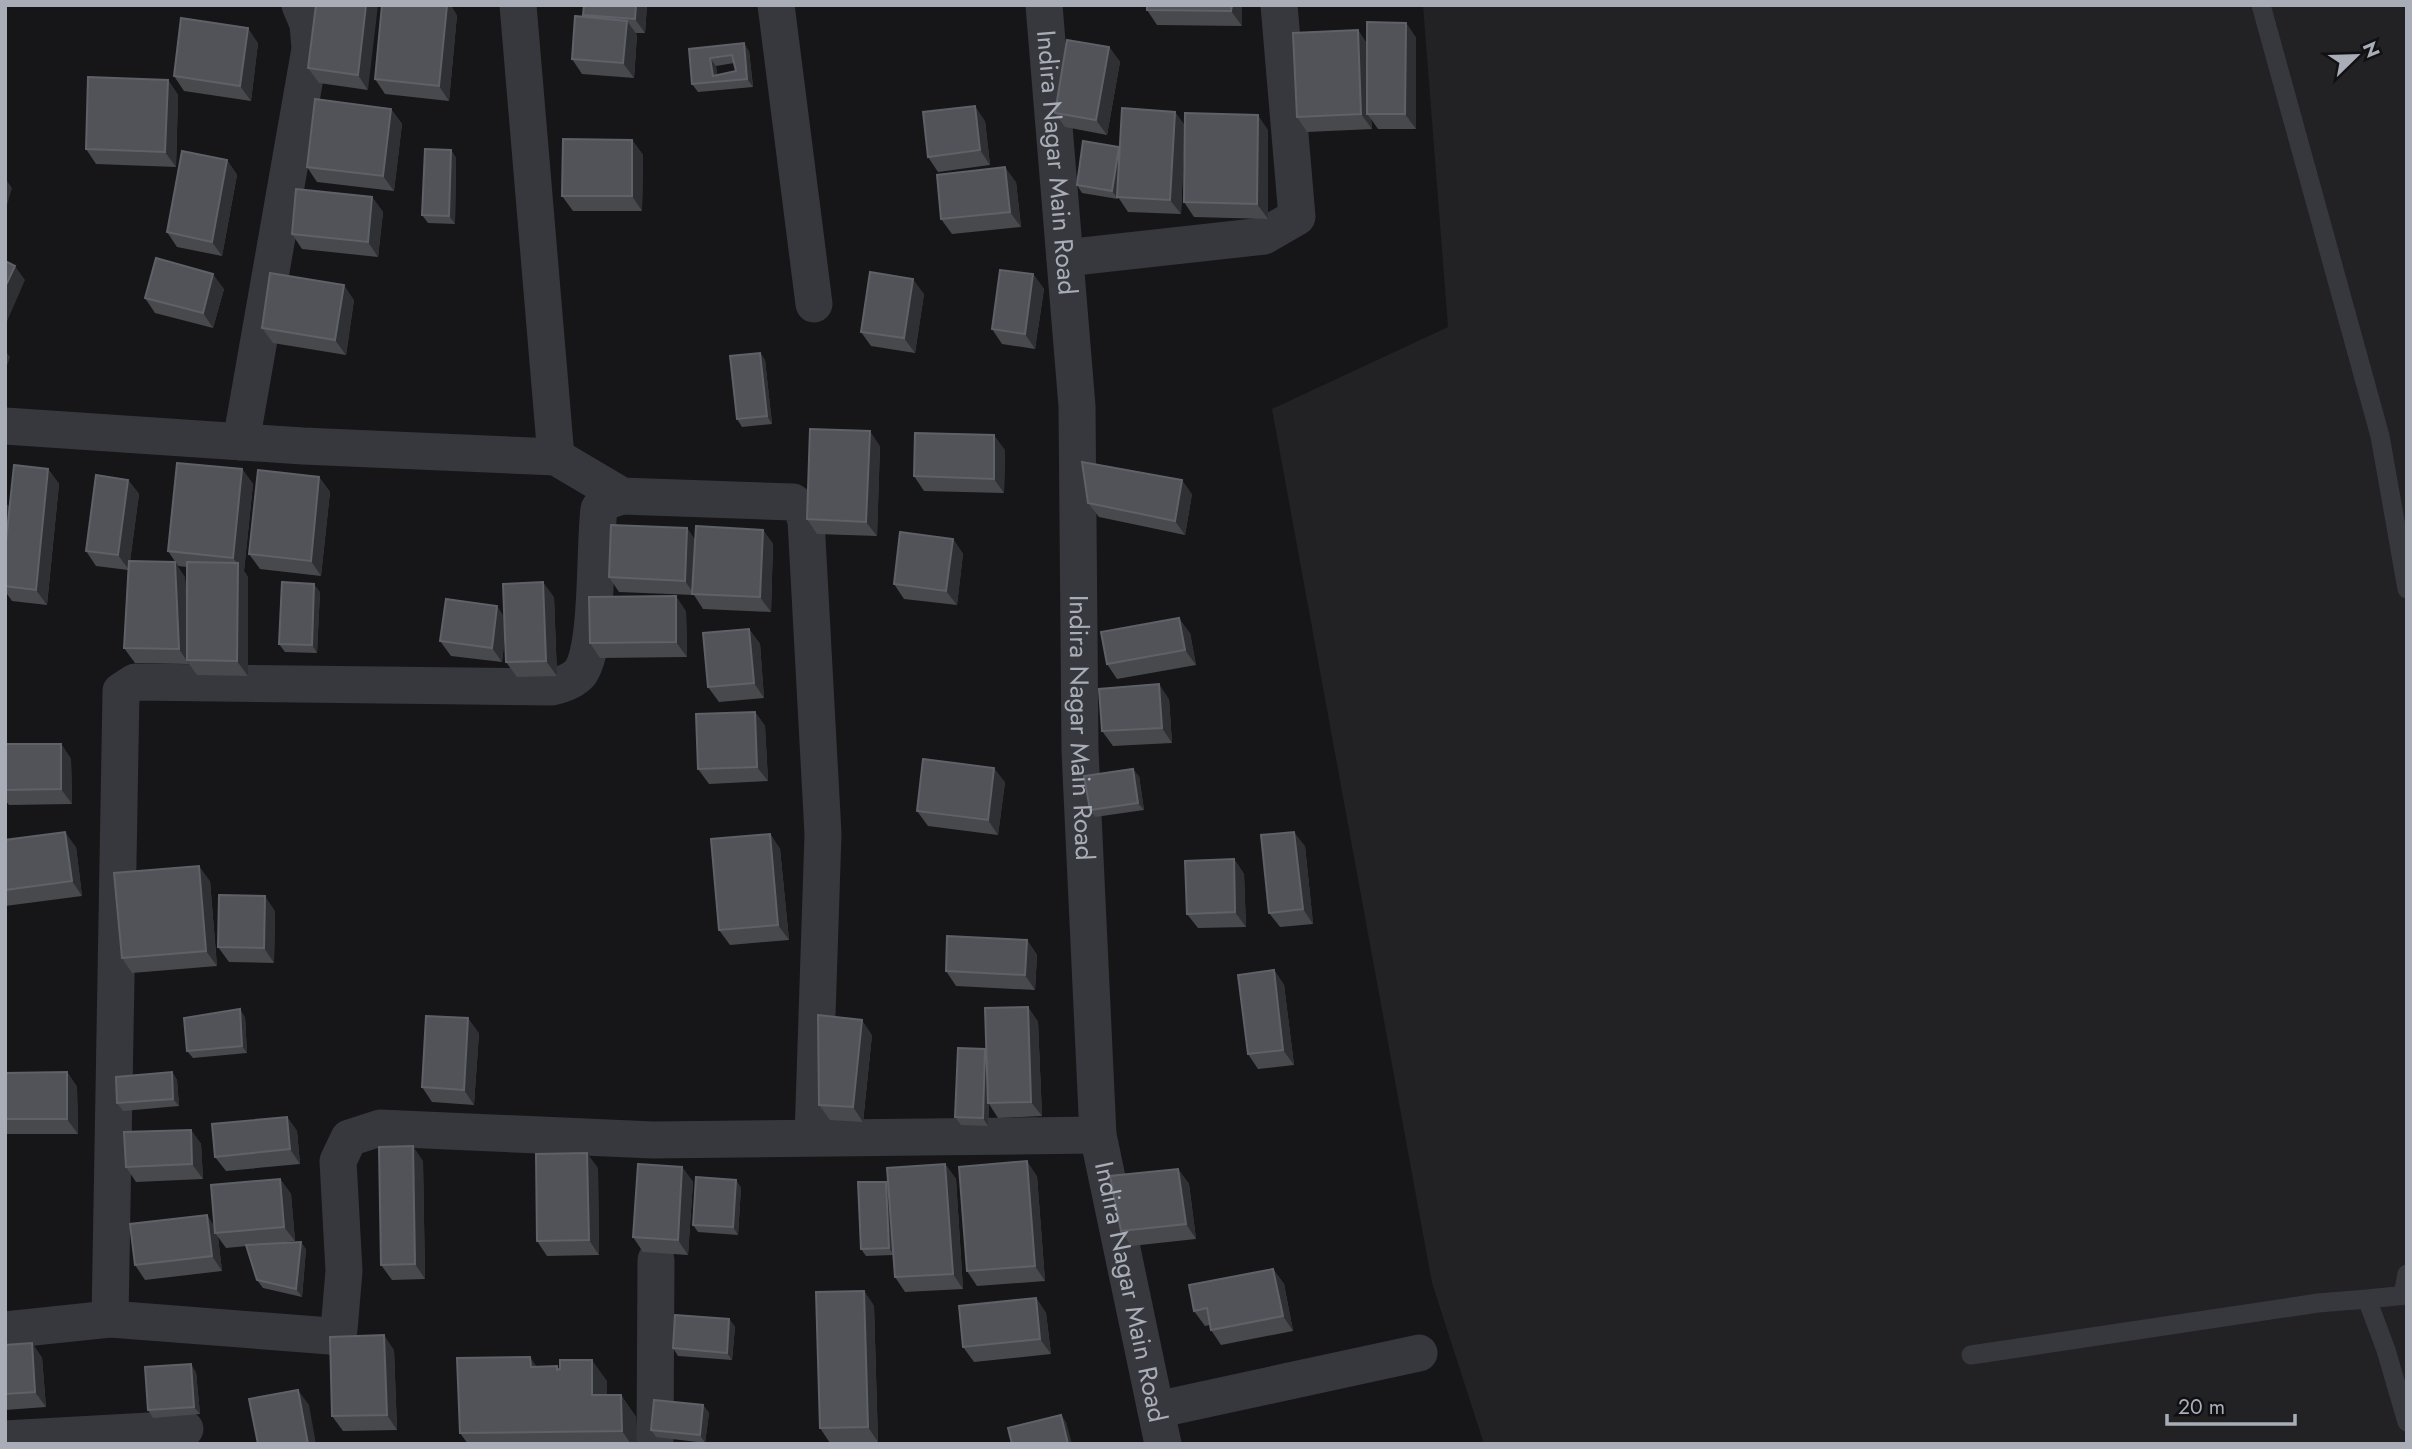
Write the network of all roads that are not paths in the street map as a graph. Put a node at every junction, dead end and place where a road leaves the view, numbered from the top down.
1 (300, 5) edge
2 (518, 5) edge
3 (776, 5) edge
4 (1044, 5) edge
5 (1279, 5) edge
6 (2261, 5) edge
7 (1065, 258) junction
8 (814, 304) dead end
9 (5, 426) edge
10 (241, 442) junction
11 (556, 457) junction
12 (622, 496) junction
13 (2407, 589) edge
14 (1098, 1135) junction
15 (813, 1138) junction
16 (656, 1260) edge
17 (2407, 1274) edge
18 (2405, 1295) edge
19 (2367, 1300) junction
20 (110, 1319) junction
21 (5, 1330) edge
22 (1419, 1353) dead end
23 (1971, 1355) dead end
24 (2407, 1422) edge
25 (1160, 1427) edge
26 (184, 1429) dead end
27 (5, 1439) edge
28 (655, 1444) edge

1 - 10 street
2 - 11 street
3 - 8 street
4 - 7 street, Indira Nagar Main Road
5 - 7 street
6 - 13 lane
7 - 14 street, Indira Nagar Main Road
9 - 10 street
10 - 11 street
11 - 12 street
12 - 15 street
12 - 20 street
14 - 15 street
14 - 25 street, Indira Nagar Main Road
15 - 20 street
16 - 28 street
17 - 18 lane
18 - 19 lane
19 - 23 lane
19 - 24 lane
20 - 21 street
22 - 25 street
26 - 27 street

